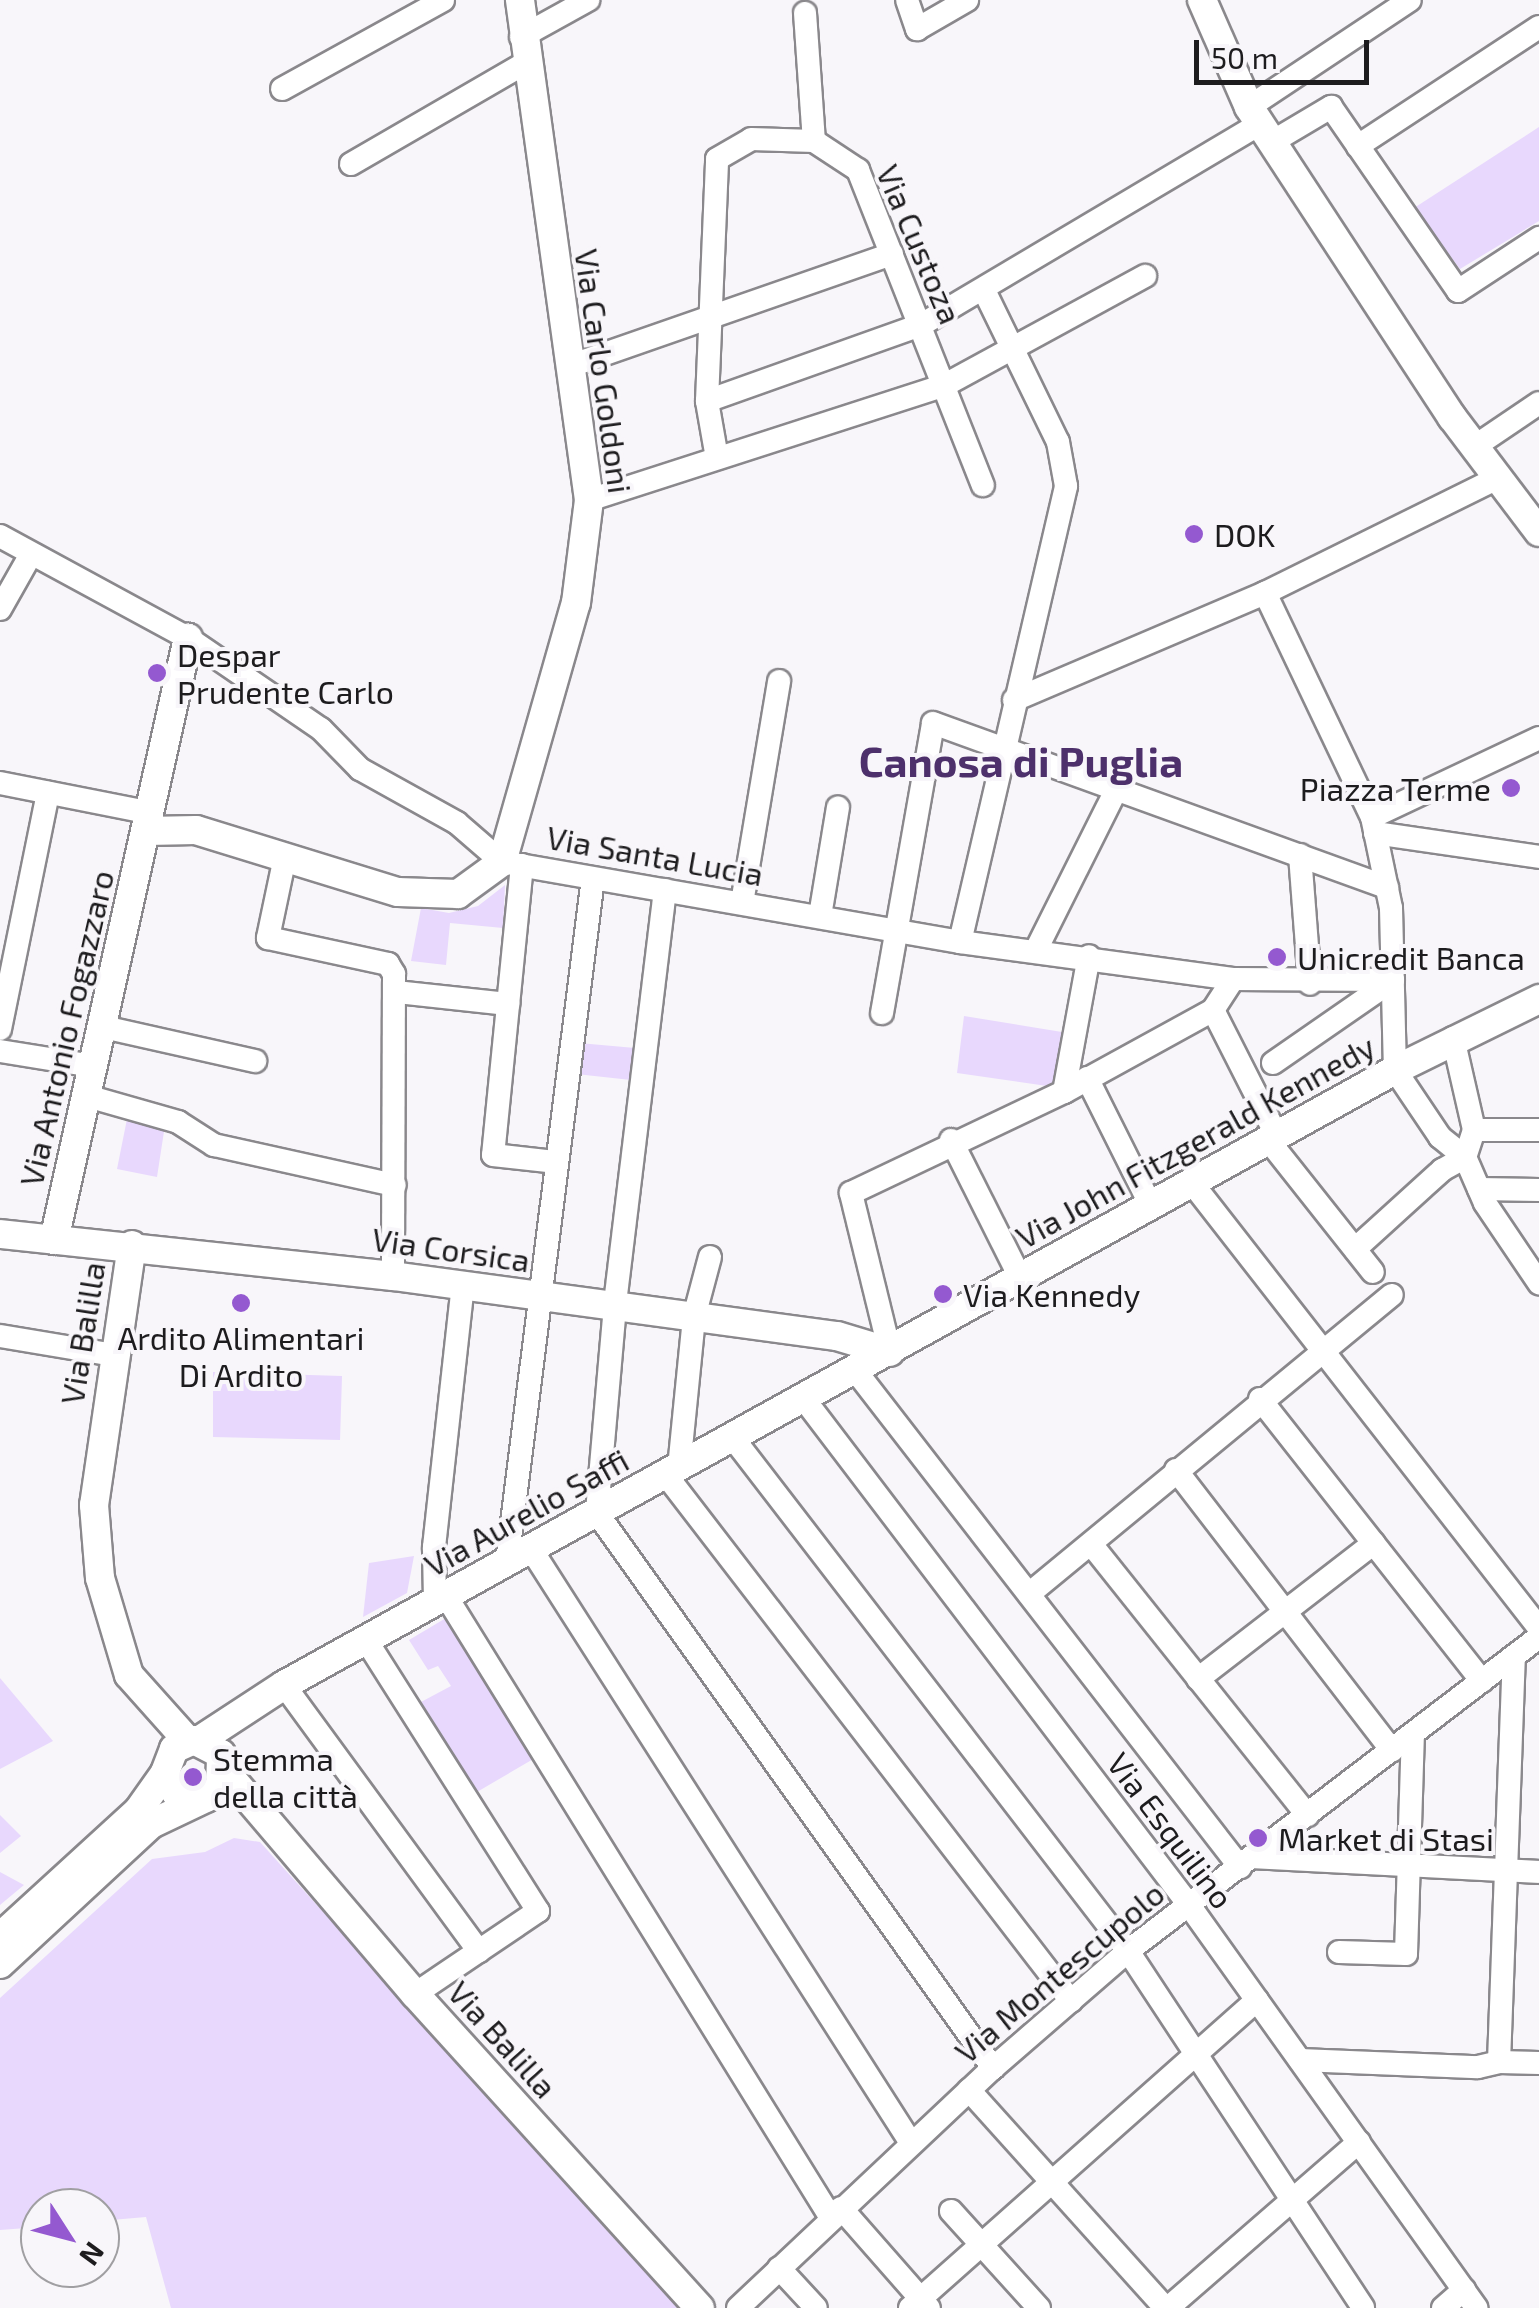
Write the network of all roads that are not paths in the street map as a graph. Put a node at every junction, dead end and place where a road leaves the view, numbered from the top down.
1 (443, 0) edge
2 (520, 0) edge
3 (588, 0) edge
4 (907, 0) edge
5 (967, 0) edge
6 (1202, 0) edge
7 (1410, 0) edge
8 (805, 13) dead end
9 (1539, 27) edge
10 (523, 50) junction
11 (282, 88) dead end
12 (1260, 124) junction
13 (814, 141) junction
14 (1358, 146) junction
15 (351, 164) dead end
16 (1539, 238) edge
17 (892, 254) junction
18 (1144, 276) dead end
19 (984, 292) junction
20 (710, 318) junction
21 (920, 325) junction
22 (1014, 352) junction
23 (570, 366) junction
24 (945, 385) junction
25 (707, 401) junction
26 (1539, 403) edge
27 (1474, 447) junction
28 (716, 458) junction
29 (1498, 478) junction
30 (983, 485) dead end
31 (589, 500) junction
32 (1539, 532) edge
33 (0, 536) edge
34 (30, 556) junction
35 (1265, 593) junction
36 (0, 610) edge
37 (188, 638) junction
38 (779, 681) dead end
39 (1014, 700) junction
40 (1539, 738) edge
41 (1003, 746) junction
42 (0, 783) edge
43 (1117, 788) junction
44 (48, 792) junction
45 (838, 808) dead end
46 (149, 822) junction
47 (1374, 825) junction
48 (1300, 855) junction
49 (286, 857) junction
50 (1539, 857) edge
51 (512, 864) junction
52 (592, 878) junction
53 (1386, 887) junction
54 (665, 890) junction
55 (742, 903) junction
56 (820, 916) junction
57 (894, 929) junction
58 (960, 942) junction
59 (1037, 948) junction
60 (1089, 956) junction
61 (1233, 979) junction
62 (1393, 980) junction
63 (1310, 984) junction
64 (397, 992) junction
65 (1539, 999) edge
66 (508, 1004) junction
67 (1212, 1010) junction
68 (882, 1013) dead end
69 (103, 1027) junction
70 (0, 1029) edge
71 (1453, 1038) junction
72 (0, 1051) edge
73 (254, 1060) dead end
74 (1273, 1063) dead end
75 (94, 1066) junction
76 (1395, 1070) junction
77 (1087, 1078) junction
78 (1064, 1092) junction
79 (87, 1096) junction
80 (1474, 1130) junction
81 (1539, 1130) edge
82 (1273, 1138) junction
83 (952, 1140) junction
84 (1465, 1157) junction
85 (556, 1162) junction
86 (1192, 1184) junction
87 (394, 1185) junction
88 (1479, 1189) junction
89 (1539, 1190) edge
90 (1151, 1206) junction
91 (0, 1234) edge
92 (54, 1240) junction
93 (132, 1244) junction
94 (1355, 1249) junction
95 (710, 1257) dead end
96 (1373, 1272) dead end
97 (393, 1276) junction
98 (1021, 1279) junction
99 (1538, 1281) edge
100 (463, 1286) junction
101 (1392, 1295) dead end
102 (538, 1296) junction
103 (614, 1306) junction
104 (694, 1317) junction
105 (0, 1336) edge
106 (1316, 1351) junction
107 (890, 1352) junction
108 (114, 1355) junction
109 (856, 1370) junction
110 (804, 1399) junction
111 (1260, 1399) junction
112 (733, 1438) junction
113 (1176, 1470) junction
114 (673, 1471) junction
115 (597, 1513) junction
116 (1374, 1543) junction
117 (1091, 1544) junction
118 (519, 1555) junction
119 (1029, 1594) junction
120 (441, 1599) junction
121 (1285, 1612) junction
122 (1539, 1628) edge
123 (1539, 1638) edge
124 (366, 1640) junction
125 (1514, 1656) junction
126 (1198, 1679) junction
127 (1482, 1681) junction
128 (284, 1685) junction
129 (1413, 1734) junction
130 (1392, 1750) junction
131 (182, 1751) junction
132 (212, 1788) junction
133 (1307, 1815) junction
134 (1246, 1862) junction
135 (1409, 1864) junction
136 (1507, 1872) junction
137 (1539, 1872) edge
138 (1189, 1905) junction
139 (0, 1937) edge
140 (1128, 1951) junction
141 (479, 1952) junction
142 (1339, 1952) dead end
143 (0, 1964) edge
144 (415, 1994) junction
145 (1257, 2000) junction
146 (1070, 2001) junction
147 (1193, 2055) junction
148 (1300, 2060) junction
149 (1499, 2062) junction
150 (1539, 2063) edge
151 (993, 2068) junction
152 (969, 2090) junction
153 (1359, 2142) junction
154 (911, 2143) junction
155 (1054, 2185) junction
156 (1290, 2200) junction
157 (952, 2211) dead end
158 (836, 2213) junction
159 (983, 2246) junction
160 (779, 2268) junction
161 (1470, 2299) edge
162 (920, 2305) edge
163 (700, 2308) edge
164 (738, 2308) edge
165 (816, 2308) edge
166 (1039, 2308) edge
167 (1167, 2308) edge
168 (1363, 2308) edge
169 (1443, 2308) edge

1 - 11 street
2 - 10 street, Via Carlo Goldoni
3 - 10 street
4 - 5 street
6 - 12 street
7 - 12 street
8 - 13 street
9 - 14 street
10 - 15 street
10 - 23 street, Via Carlo Goldoni
12 - 14 street
12 - 19 street
12 - 27 street
13 - 17 street, Via Custoza
13 - 20 street
14 - 16 street
17 - 20 street
17 - 21 street, Via Custoza
18 - 22 street
19 - 21 street
19 - 22 street
20 - 23 street
20 - 25 street
21 - 24 street, Via Custoza
21 - 25 street
22 - 24 street
22 - 39 street
23 - 31 street, Via Carlo Goldoni
24 - 28 street
24 - 30 street, Via Custoza
25 - 28 street
26 - 27 street
27 - 29 street
28 - 31 street
29 - 32 street
29 - 35 street
31 - 51 street, Via Carlo Goldoni
33 - 34 street, Via Santa Lucia
34 - 36 street
34 - 37 street, Via Santa Lucia
35 - 39 street
35 - 47 street
37 - 46 street, Via Antonio Fogazzaro
37 - 51 street, Via Santa Lucia
38 - 55 street
39 - 41 street
40 - 47 street
41 - 43 street
41 - 57 street
41 - 58 street
42 - 44 street
43 - 48 street
43 - 59 street
44 - 46 street
44 - 70 street
45 - 56 street
46 - 49 street
46 - 69 street, Via Antonio Fogazzaro
47 - 50 street
47 - 53 street
48 - 53 street
48 - 63 street
49 - 51 street
49 - 64 street
51 - 52 street, Via Santa Lucia
51 - 66 street
52 - 54 street, Via Santa Lucia
52 - 85 street
53 - 62 street
54 - 55 street, Via Santa Lucia
54 - 103 street
55 - 56 street, Via Santa Lucia
56 - 57 street, Via Santa Lucia
57 - 58 street, Via Santa Lucia
57 - 68 street
58 - 59 street, Via Santa Lucia
59 - 60 street, Via Santa Lucia
60 - 61 street, Via Santa Lucia
60 - 78 street
61 - 63 street, Via Santa Lucia
61 - 67 street
62 - 63 street, Via Santa Lucia
62 - 74 street
62 - 76 street
64 - 66 street
64 - 87 street
65 - 71 street, Via John Fitzgerald Kennedy
66 - 85 street
67 - 77 street
67 - 82 street
69 - 73 street
69 - 75 street, Via Antonio Fogazzaro
71 - 76 street, Via John Fitzgerald Kennedy
71 - 80 street
72 - 75 street
75 - 79 street, Via Antonio Fogazzaro
76 - 82 street, Via John Fitzgerald Kennedy
76 - 84 street
77 - 78 street
77 - 90 street
78 - 83 street
79 - 87 street
79 - 92 street, Via Antonio Fogazzaro
80 - 81 street
80 - 84 street
82 - 86 street, Via John Fitzgerald Kennedy
82 - 94 street
83 - 98 street
83 - 107 street
84 - 88 street
84 - 94 street
85 - 102 street
86 - 90 street, Via John Fitzgerald Kennedy
86 - 106 street
87 - 97 street
88 - 89 street
88 - 99 street
90 - 98 street, Via John Fitzgerald Kennedy
91 - 92 street, Via Corsica
92 - 93 street, Via Corsica
93 - 97 street, Via Corsica
93 - 108 street, Via Balilla
94 - 96 street
95 - 104 street
97 - 100 street, Via Corsica
98 - 107 street, Via John Fitzgerald Kennedy
100 - 102 street, Via Corsica
100 - 120 street
101 - 106 street
102 - 103 street, Via Corsica
102 - 118 street
103 - 104 street, Via Corsica
103 - 115 street
104 - 107 street, Via Corsica
104 - 114 street
105 - 108 street
106 - 111 street
106 - 122 street
107 - 109 street, Via Aurelio Saffi
108 - 131 street, Via Balilla
109 - 110 street, Via Aurelio Saffi
109 - 119 street
110 - 112 street, Via Aurelio Saffi
110 - 138 street, Via Esquilino
111 - 113 street
111 - 116 street
112 - 114 street, Via Aurelio Saffi
112 - 140 street
113 - 117 street
113 - 121 street
114 - 115 street, Via Aurelio Saffi
114 - 146 street
115 - 118 street, Via Aurelio Saffi
115 - 151 street
116 - 121 street
116 - 127 street
117 - 119 street
117 - 126 street
118 - 120 street, Via Aurelio Saffi
118 - 154 street
119 - 134 street
120 - 124 street, Via Aurelio Saffi
120 - 158 street
121 - 126 street
121 - 130 street
123 - 125 street, Via Montescupolo
124 - 128 street, Via Aurelio Saffi
124 - 141 street
125 - 127 street, Via Montescupolo
125 - 136 street
126 - 133 street
127 - 129 street, Via Montescupolo
128 - 131 street, Via Aurelio Saffi
128 - 141 street
129 - 130 street, Via Montescupolo
129 - 135 street
130 - 133 street, Via Montescupolo
131 - 132 street
131 - 132 street
131 - 139 street, Via Aurelio Saffi
132 - 143 street
132 - 144 street, Via Balilla
133 - 134 street, Via Montescupolo
134 - 135 street
134 - 138 street, Via Montescupolo
135 - 136 street
135 - 142 street
136 - 137 street
136 - 149 street
138 - 140 street, Via Montescupolo
138 - 145 street, Via Esquilino
140 - 146 street, Via Montescupolo
140 - 147 street
141 - 144 street
144 - 163 street, Via Balilla
145 - 147 street
145 - 148 street, Via Esquilino
146 - 151 street, Via Montescupolo
147 - 155 street
147 - 156 street
148 - 149 street
148 - 153 street, Via Esquilino
149 - 150 street
151 - 152 street, Via Montescupolo
152 - 154 street, Via Montescupolo
152 - 155 street
153 - 156 street
153 - 161 street, Via Esquilino
154 - 158 street, Via Montescupolo
155 - 159 street
155 - 167 street
156 - 167 street
156 - 168 street
157 - 159 street
158 - 160 street, Via Montescupolo
158 - 162 street
159 - 162 street
159 - 166 street
160 - 164 street, Via Montescupolo
160 - 165 street
161 - 169 street

